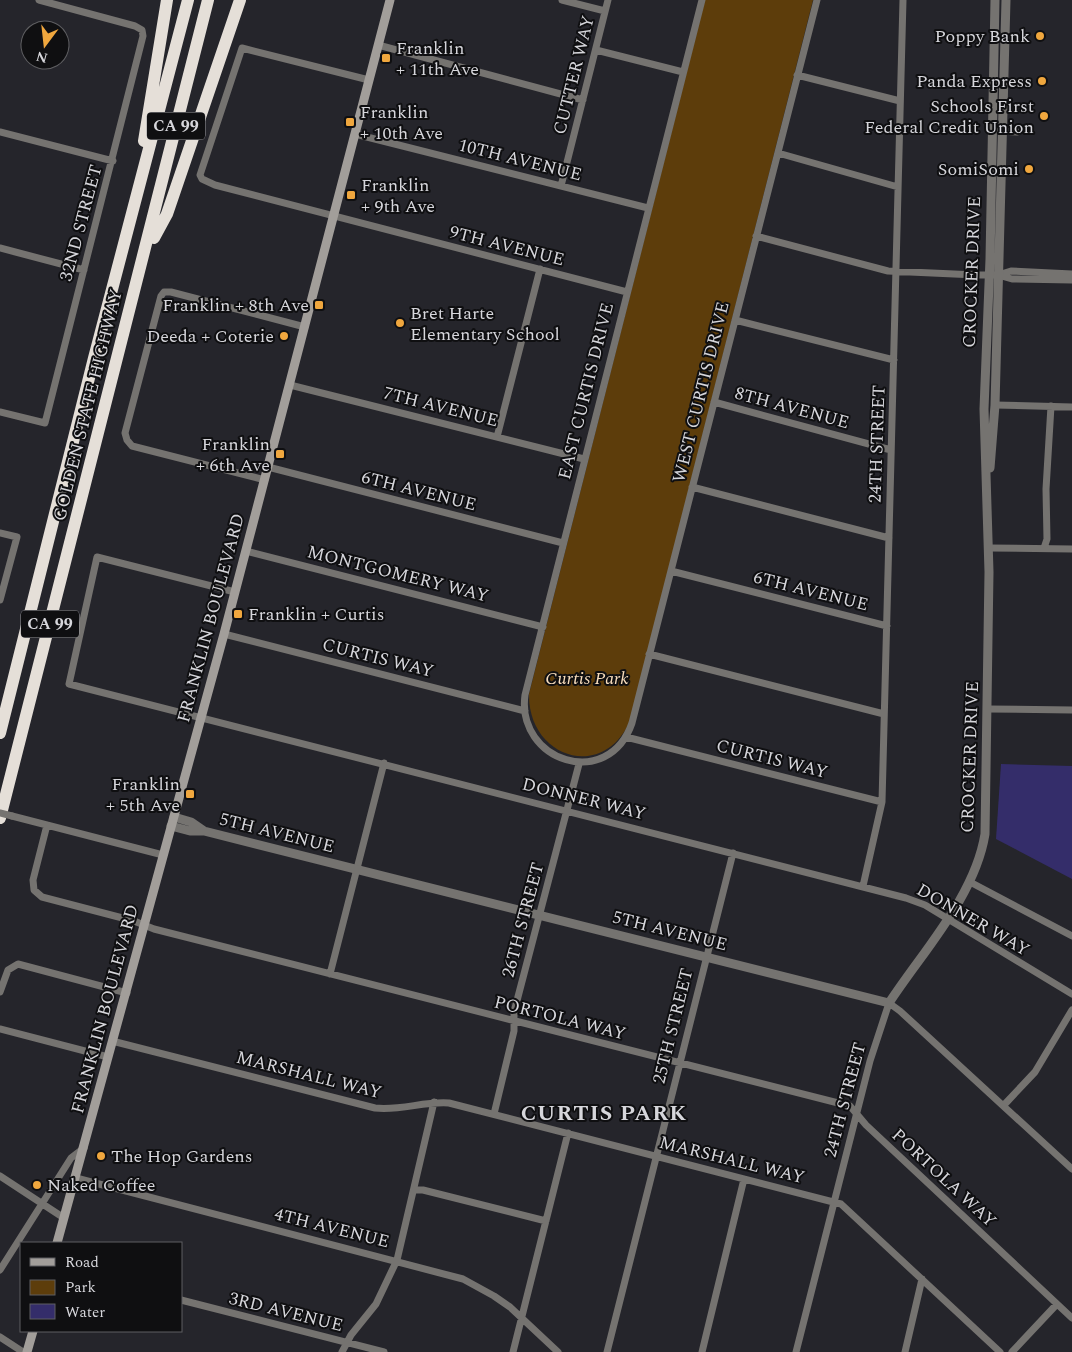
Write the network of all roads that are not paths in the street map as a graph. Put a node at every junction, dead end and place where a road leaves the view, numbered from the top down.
1 (39, 0) edge
2 (167, 0) edge
3 (188, 0) edge
4 (208, 0) edge
5 (240, 0) edge
6 (390, 0) edge
7 (562, 0) edge
8 (608, 0) edge
9 (702, 0) edge
10 (816, 0) edge
11 (903, 0) edge
12 (995, 0) edge
13 (1006, 0) edge
14 (605, 11) junction
15 (378, 45) junction
16 (596, 50) junction
17 (683, 72) junction
18 (797, 75) junction
19 (369, 80) junction
20 (583, 100) junction
21 (900, 101) junction
22 (992, 131) junction
23 (1002, 131) junction
24 (0, 132) edge
25 (1017, 132) dead end
26 (355, 134) junction
27 (778, 153) junction
28 (113, 161) junction
29 (561, 186) junction
30 (898, 186) junction
31 (648, 208) junction
32 (334, 218) junction
33 (131, 220) junction
34 (756, 236) junction
35 (0, 248) edge
36 (145, 253) junction
37 (540, 269) junction
38 (84, 270) junction
39 (896, 272) junction
40 (1072, 274) edge
41 (993, 275) junction
42 (1072, 280) edge
43 (627, 292) junction
44 (735, 320) junction
45 (305, 327) junction
46 (894, 360) junction
47 (290, 385) junction
48 (714, 402) junction
49 (995, 405) junction
50 (1051, 406) junction
51 (1072, 407) edge
52 (0, 412) edge
53 (497, 437) junction
54 (891, 450) junction
55 (584, 459) junction
56 (268, 467) junction
57 (265, 480) junction
58 (987, 486) junction
59 (692, 487) junction
60 (0, 533) edge
61 (889, 538) junction
62 (563, 543) junction
63 (989, 548) junction
64 (1044, 548) junction
65 (1072, 549) edge
66 (246, 551) junction
67 (671, 571) junction
68 (235, 592) junction
69 (0, 600) edge
70 (886, 626) junction
71 (543, 627) junction
72 (224, 634) junction
73 (649, 654) junction
74 (988, 709) junction
75 (1072, 710) edge
76 (525, 711) junction
77 (884, 714) junction
78 (202, 718) junction
79 (0, 733) edge
80 (626, 737) junction
81 (384, 763) junction
82 (579, 764) junction
83 (882, 802) junction
84 (567, 810) junction
85 (0, 813) edge
86 (6, 817) edge
87 (172, 822) junction
88 (47, 825) junction
89 (733, 853) junction
90 (163, 855) junction
91 (358, 870) junction
92 (970, 882) junction
93 (863, 886) junction
94 (541, 916) junction
95 (946, 919) junction
96 (145, 926) junction
97 (1072, 936) edge
98 (706, 957) junction
99 (330, 974) junction
100 (0, 992) edge
101 (127, 993) junction
102 (1072, 994) edge
103 (888, 1003) junction
104 (1072, 1010) edge
105 (514, 1021) junction
106 (0, 1030) edge
107 (112, 1041) junction
108 (108, 1057) junction
109 (679, 1063) junction
110 (434, 1102) junction
111 (1004, 1105) junction
112 (494, 1114) junction
113 (856, 1114) junction
114 (568, 1133) junction
115 (85, 1148) junction
116 (655, 1156) junction
117 (1072, 1169) edge
118 (0, 1176) edge
119 (76, 1178) junction
120 (744, 1179) junction
121 (414, 1190) junction
122 (833, 1202) junction
123 (41, 1203) junction
124 (64, 1218) junction
125 (546, 1221) junction
126 (57, 1242) edge
127 (397, 1260) junction
128 (0, 1270) edge
129 (922, 1279) junction
130 (182, 1300) edge
131 (1057, 1304) junction
132 (522, 1318) junction
133 (1072, 1318) edge
134 (33, 1332) edge
135 (0, 1337) edge
136 (346, 1342) junction
137 (23, 1352) edge
138 (27, 1352) edge
139 (342, 1352) edge
140 (384, 1352) edge
141 (513, 1352) edge
142 (558, 1352) edge
143 (608, 1352) edge
144 (702, 1352) edge
145 (796, 1352) edge
146 (905, 1352) edge
147 (1000, 1352) edge
148 (1012, 1352) edge

1 - 28 street, 32ND STREET
2 - 33 highway
3 - 33 highway, GOLDEN STATE HIGHWAY / CA 99
4 - 36 highway, GOLDEN STATE HIGHWAY / CA 99
5 - 36 highway
6 - 15 main road, FRANKLIN BOULEVARD
7 - 14 street
8 - 14 street, CUTTER WAY
9 - 17 street, EAST CURTIS DRIVE
10 - 18 street, WEST CURTIS DRIVE
11 - 21 street, 24TH STREET
12 - 22 street, CROCKER DRIVE
13 - 23 street, CROCKER DRIVE
14 - 16 street, CUTTER WAY
15 - 19 main road, FRANKLIN BOULEVARD
15 - 20 street
16 - 17 street
16 - 20 street, CUTTER WAY
17 - 31 street, EAST CURTIS DRIVE
18 - 21 street
18 - 27 street, WEST CURTIS DRIVE
19 - 26 main road, FRANKLIN BOULEVARD
19 - 32 street, 9TH AVENUE
20 - 29 street, CUTTER WAY
21 - 30 street, 24TH STREET
22 - 23 street
22 - 41 street, CROCKER DRIVE
23 - 25 street
23 - 41 street, CROCKER DRIVE
24 - 28 street
26 - 29 street, 10TH AVENUE
26 - 32 main road, FRANKLIN BOULEVARD
27 - 30 street
27 - 34 street, WEST CURTIS DRIVE
28 - 38 street, 32ND STREET
29 - 31 street, 10TH AVENUE
30 - 39 street, 24TH STREET
31 - 43 street, EAST CURTIS DRIVE
32 - 37 street, 9TH AVENUE
32 - 45 main road, FRANKLIN BOULEVARD
33 - 79 highway, GOLDEN STATE HIGHWAY / CA 99
34 - 39 street
34 - 44 street, WEST CURTIS DRIVE
35 - 38 street
36 - 86 highway, GOLDEN STATE HIGHWAY / CA 99
37 - 43 street, 9TH AVENUE
37 - 53 street
38 - 52 street, 32ND STREET
39 - 41 street
39 - 46 street, 24TH STREET
40 - 41 street
41 - 42 street
41 - 49 street, CROCKER DRIVE
41 - 58 street, CROCKER DRIVE
43 - 55 street, EAST CURTIS DRIVE
44 - 46 street
44 - 48 street, WEST CURTIS DRIVE
45 - 47 main road, FRANKLIN BOULEVARD
45 - 57 street
46 - 54 street, 24TH STREET
47 - 53 street, 7TH AVENUE
47 - 56 main road, FRANKLIN BOULEVARD
48 - 54 street, 8TH AVENUE
48 - 59 street, WEST CURTIS DRIVE
49 - 50 street
49 - 58 street, CROCKER DRIVE
50 - 51 street
50 - 64 street
53 - 55 street, 7TH AVENUE
54 - 61 street, 24TH STREET
55 - 62 street, EAST CURTIS DRIVE
56 - 57 main road, FRANKLIN BOULEVARD
56 - 62 street, 6TH AVENUE
57 - 66 main road, FRANKLIN BOULEVARD
58 - 63 street, CROCKER DRIVE
59 - 61 street
59 - 67 street, WEST CURTIS DRIVE
60 - 69 street
61 - 70 street, 24TH STREET
62 - 71 street, EAST CURTIS DRIVE
63 - 64 street
63 - 74 street, CROCKER DRIVE
64 - 65 street
66 - 68 main road, FRANKLIN BOULEVARD
66 - 71 street, MONTGOMERY WAY
67 - 70 street, 6TH AVENUE
67 - 73 street, WEST CURTIS DRIVE
68 - 72 main road, FRANKLIN BOULEVARD
68 - 78 street, DONNER WAY
70 - 77 street, 24TH STREET
71 - 76 street, EAST CURTIS DRIVE
72 - 76 street, CURTIS WAY
72 - 78 main road, FRANKLIN BOULEVARD
73 - 77 street
73 - 80 street, WEST CURTIS DRIVE
74 - 75 street
74 - 92 street, CROCKER DRIVE
76 - 82 street, EAST CURTIS DRIVE
77 - 83 street, 24TH STREET
78 - 81 street, DONNER WAY
78 - 87 main road, FRANKLIN BOULEVARD
80 - 82 street, WEST CURTIS DRIVE
80 - 83 street, CURTIS WAY
81 - 84 street, DONNER WAY
81 - 91 street
82 - 84 street, 26TH STREET
83 - 93 street, 24TH STREET
84 - 89 street, DONNER WAY
84 - 94 street, 26TH STREET
85 - 86 street, bridge
86 - 88 street
87 - 90 main road, FRANKLIN BOULEVARD
87 - 91 street, 5TH AVENUE
88 - 90 street
88 - 96 street, PORTOLA WAY
89 - 93 street, DONNER WAY
89 - 98 street, 25TH STREET
90 - 96 main road, FRANKLIN BOULEVARD
91 - 94 street, 5TH AVENUE
91 - 99 street
92 - 95 street, CROCKER DRIVE
92 - 97 street
93 - 95 street, DONNER WAY
94 - 98 street, 5TH AVENUE
94 - 105 street, 26TH STREET
95 - 102 street, DONNER WAY
95 - 103 street, CROCKER DRIVE
96 - 99 street, PORTOLA WAY
96 - 101 main road, FRANKLIN BOULEVARD
98 - 103 street, 5TH AVENUE
98 - 109 street, 25TH STREET
99 - 105 street, PORTOLA WAY
100 - 101 street
101 - 107 main road, FRANKLIN BOULEVARD
103 - 111 street, 5TH AVENUE
103 - 113 street, 24TH STREET
104 - 111 street
105 - 109 street, PORTOLA WAY
105 - 112 street, 26TH STREET
106 - 108 street
107 - 108 main road, FRANKLIN BOULEVARD
107 - 110 street, MARSHALL WAY
108 - 115 main road, FRANKLIN BOULEVARD
109 - 113 street, PORTOLA WAY
109 - 116 street, 25TH STREET
110 - 112 street, MARSHALL WAY
110 - 121 street
111 - 117 street, 5TH AVENUE
112 - 114 street, MARSHALL WAY
113 - 122 street, 24TH STREET
113 - 131 street, PORTOLA WAY
114 - 116 street, MARSHALL WAY
114 - 125 street
115 - 119 main road, FRANKLIN BOULEVARD
115 - 123 street
116 - 120 street, MARSHALL WAY
116 - 143 street, 25TH STREET
118 - 123 street
119 - 124 main road, FRANKLIN BOULEVARD
119 - 127 street, 4TH AVENUE
120 - 122 street, MARSHALL WAY
120 - 144 street
121 - 125 street
121 - 127 street
122 - 129 street, MARSHALL WAY
122 - 145 street, 24TH STREET
123 - 124 street
123 - 128 street
124 - 126 main road, FRANKLIN BOULEVARD
125 - 132 street
127 - 132 street, 4TH AVENUE
127 - 136 street
129 - 146 street
129 - 147 street, MARSHALL WAY
130 - 136 street, 3RD AVENUE
131 - 133 street, PORTOLA WAY
131 - 148 street
132 - 141 street
132 - 142 street, 4TH AVENUE
134 - 138 main road
135 - 137 street
136 - 139 street
136 - 140 street, 3RD AVENUE

